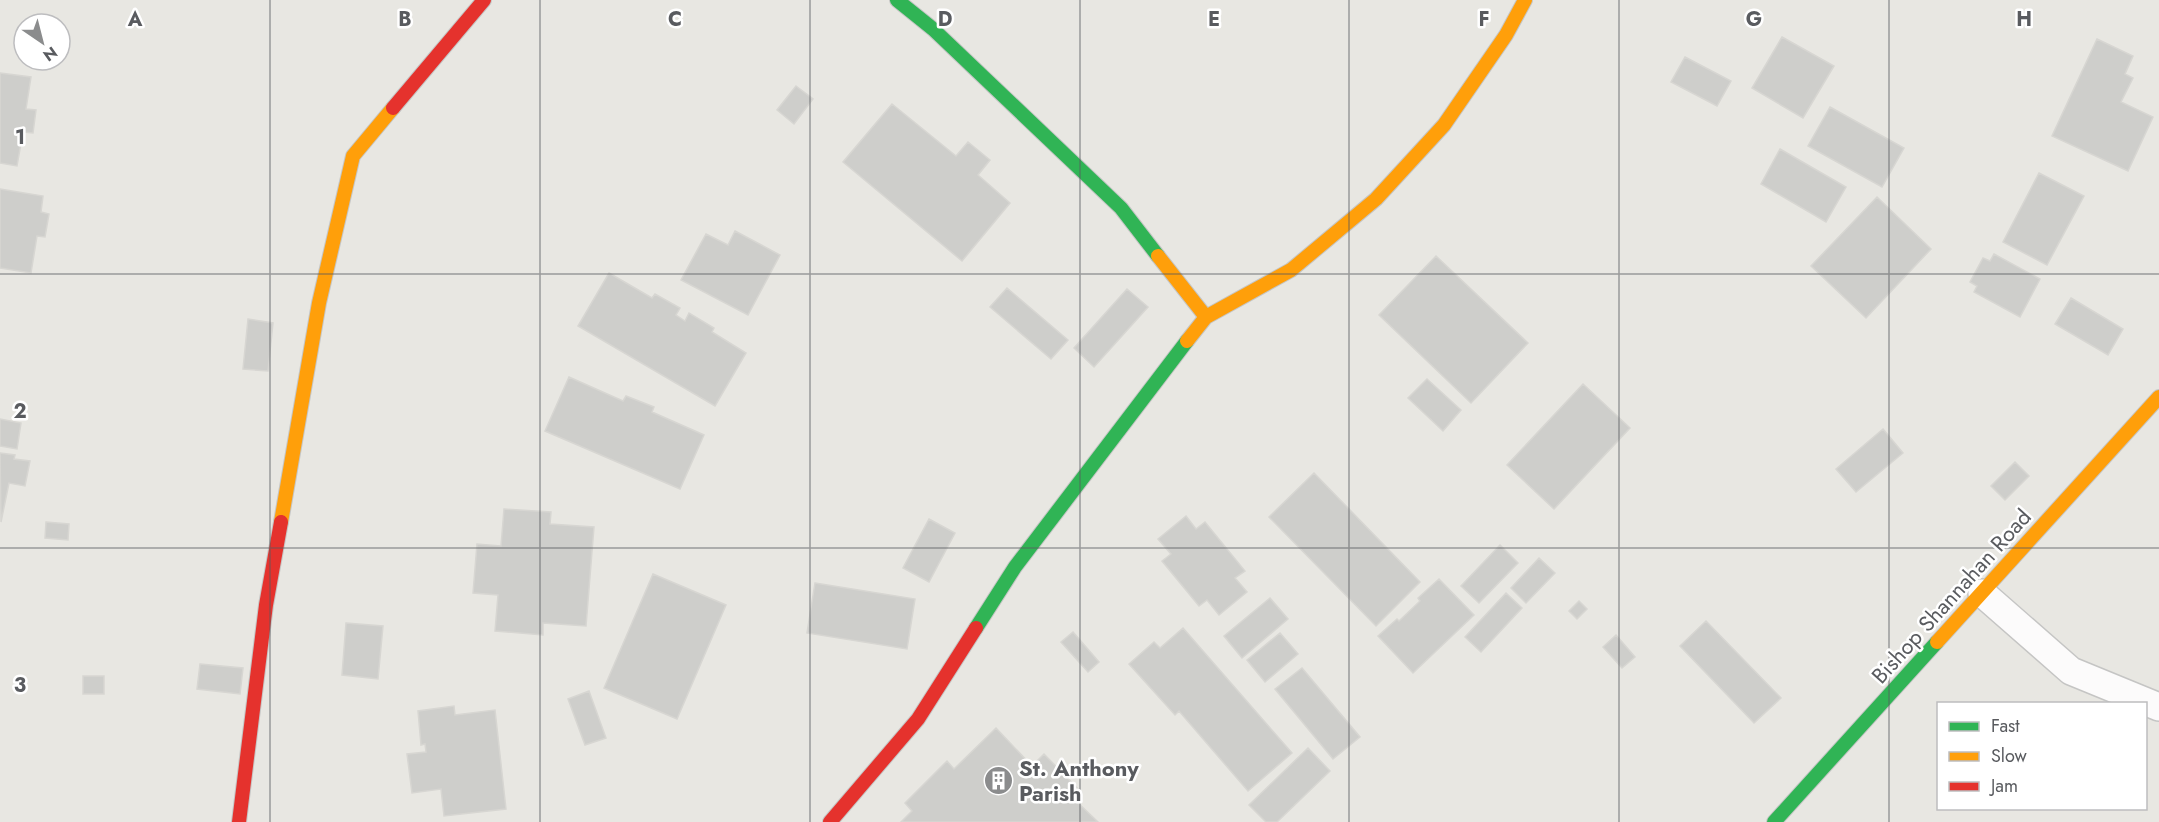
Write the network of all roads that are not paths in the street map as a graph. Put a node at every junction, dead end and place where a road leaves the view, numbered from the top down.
1 (484, 0) edge
2 (897, 0) edge
3 (1525, 0) edge
4 (1206, 317) junction
5 (2159, 398) edge
6 (1982, 593) junction
7 (2147, 702) edge
8 (1784, 819) edge
9 (239, 822) edge
10 (830, 822) edge

1 - 9 street
2 - 4 street
3 - 4 street
4 - 10 street
5 - 6 street, Bishop Shannahan Road
6 - 7 street
6 - 8 street, Bishop Shannahan Road

